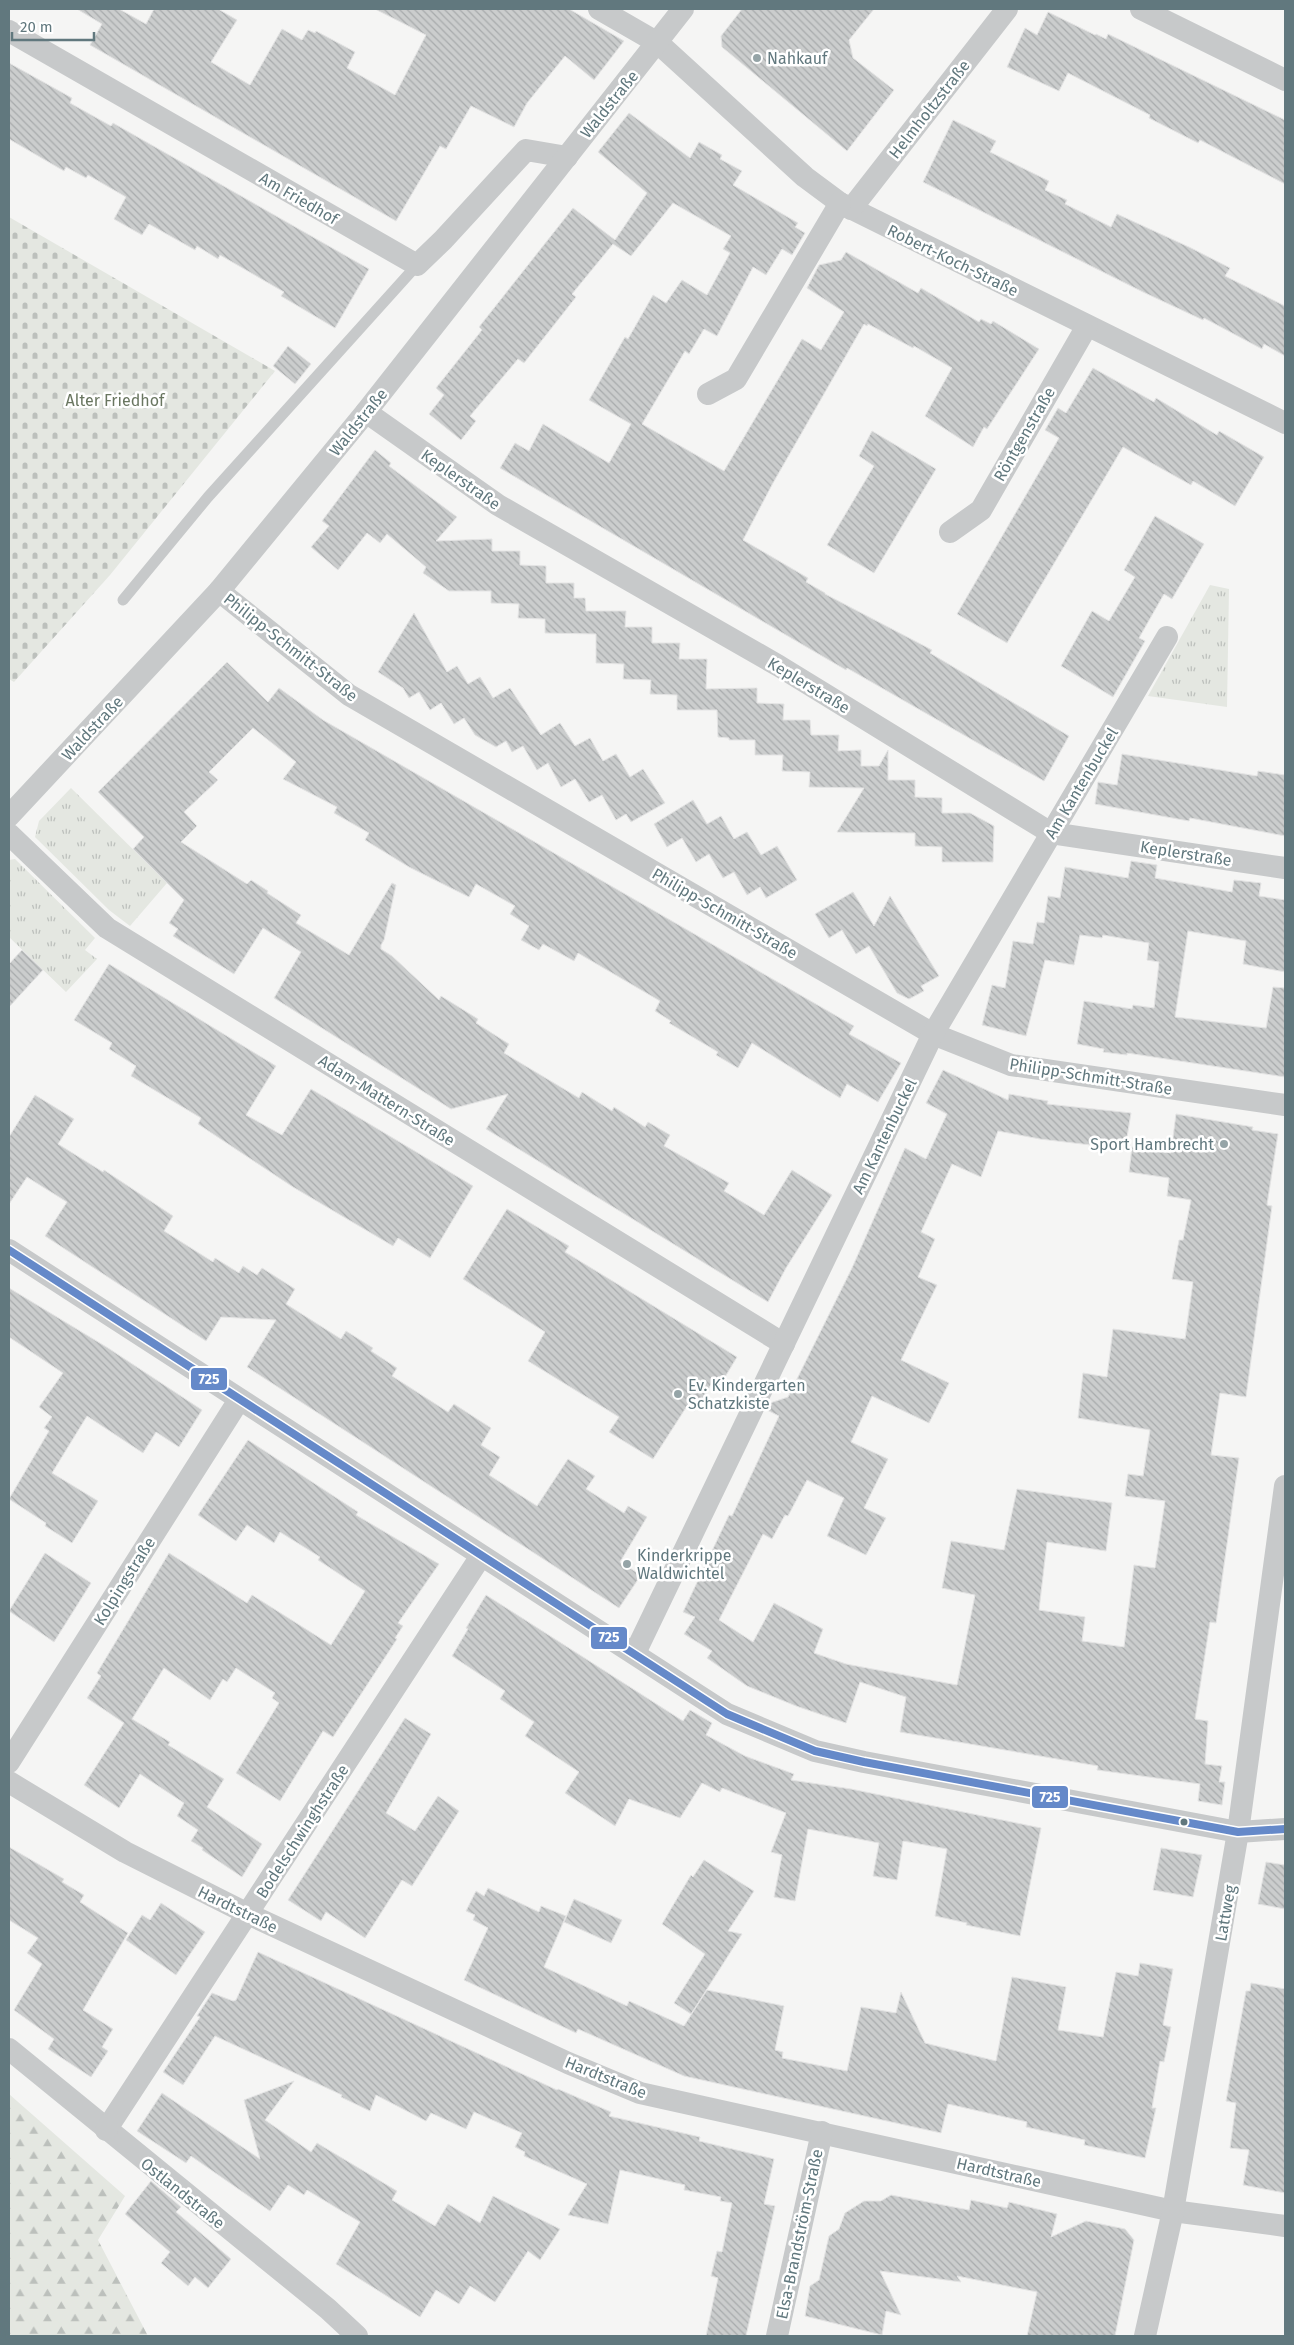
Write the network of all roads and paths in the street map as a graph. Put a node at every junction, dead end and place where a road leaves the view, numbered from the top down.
1 (600, 9) edge
2 (684, 9) edge
3 (1006, 9) edge
4 (1141, 9) edge
5 (9, 31) edge
6 (658, 43) junction
7 (1285, 80) edge
8 (566, 158) junction
9 (846, 206) junction
10 (417, 265) junction
11 (1087, 326) junction
12 (708, 394) dead end
13 (366, 412) junction
14 (1285, 423) edge
15 (950, 532) dead end
16 (219, 591) junction
17 (123, 600) dead end
18 (1167, 637) dead end
19 (9, 816) edge
20 (1051, 833) junction
21 (9, 834) edge
22 (1285, 868) edge
23 (933, 1034) junction
24 (1285, 1105) edge
25 (9, 1250) edge
26 (784, 1344) junction
27 (239, 1400) junction
28 (1285, 1486) edge
29 (481, 1556) junction
30 (635, 1653) junction
31 (9, 1762) edge
32 (9, 1782) edge
33 (1285, 1829) edge
34 (1238, 1832) junction
35 (248, 1914) junction
36 (9, 2049) edge
37 (106, 2130) junction
38 (822, 2132) junction
39 (1173, 2211) junction
40 (1285, 2226) edge
41 (357, 2336) edge
42 (777, 2336) edge
43 (1146, 2336) edge

1 - 6 street, Robert-Koch-Straße
2 - 6 street, Waldstraße
3 - 9 street, Helmholtzstraße
4 - 7 street
5 - 10 street, Am Friedhof
6 - 8 street, Waldstraße
6 - 9 street, Robert-Koch-Straße
8 - 10 street
8 - 13 street, Waldstraße
9 - 11 street, Robert-Koch-Straße
9 - 12 street, Helmholtzstraße
10 - 17 lane
11 - 14 street, Robert-Koch-Straße
11 - 15 street, Röntgenstraße
13 - 16 street, Waldstraße
13 - 20 street, Keplerstraße
16 - 19 street, Waldstraße
16 - 23 street, Philipp-Schmitt-Straße
18 - 20 street, Am Kantenbuckel
20 - 22 street, Keplerstraße
20 - 23 street, Am Kantenbuckel
21 - 26 street, Adam-Mattern-Straße
23 - 24 street, Philipp-Schmitt-Straße
23 - 26 street, Am Kantenbuckel
25 - 27 street
26 - 30 street, Am Kantenbuckel
27 - 29 street
27 - 31 street, Kolpingstraße
28 - 34 street, Lattweg
29 - 30 street
29 - 35 street, Bodelschwinghstraße
30 - 34 street
32 - 35 street, Hardtstraße
33 - 34 street
34 - 39 street, Lattweg
35 - 37 street, Bodelschwinghstraße
35 - 38 street, Hardtstraße
36 - 37 street, Ostlandstraße
37 - 41 street, Ostlandstraße
38 - 39 street, Hardtstraße
38 - 42 street, Elsa-Brandström-Straße
39 - 40 street, Hardtstraße
39 - 43 street, Lattweg

